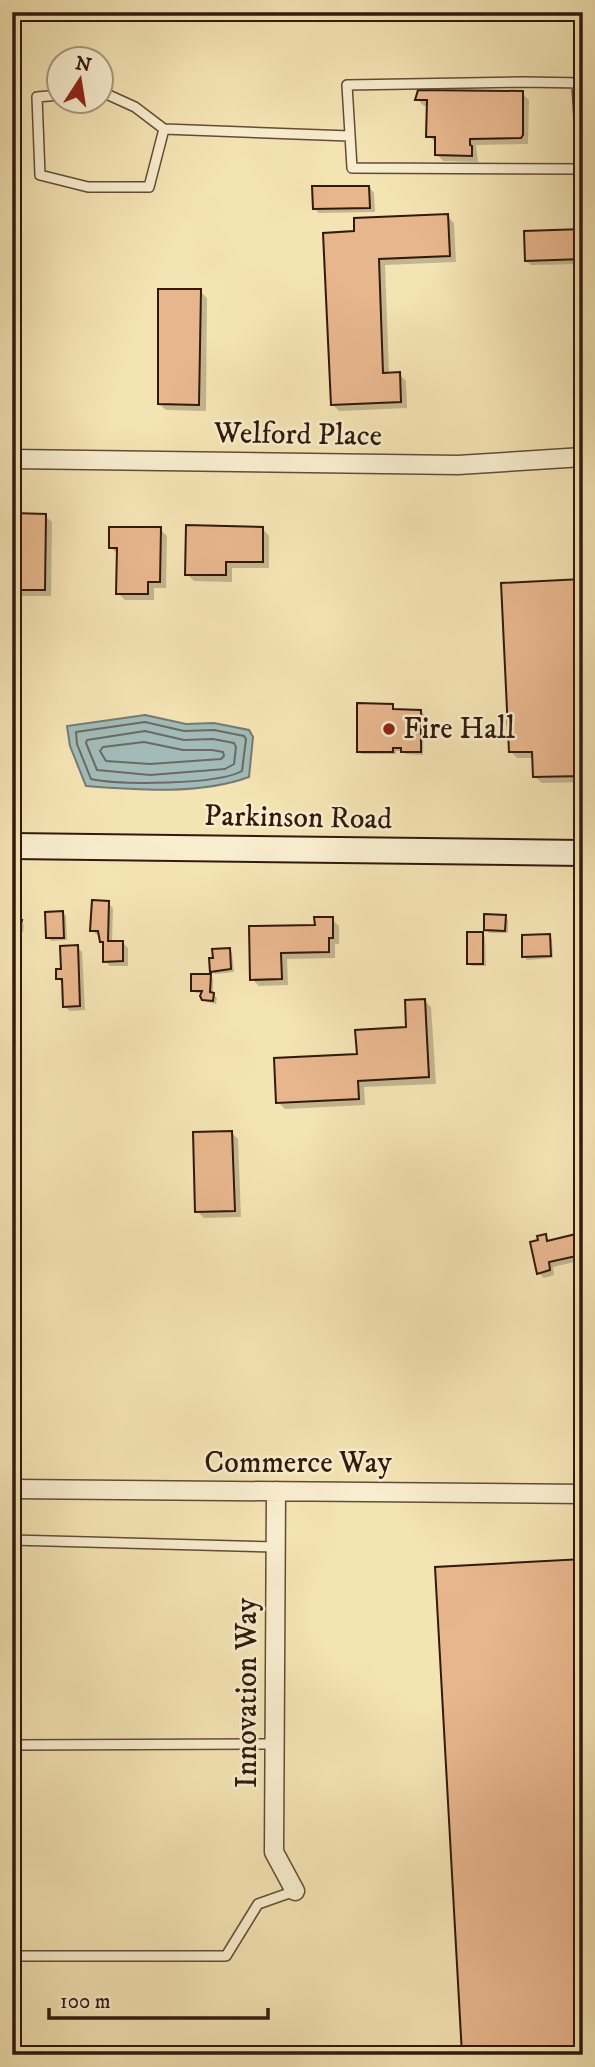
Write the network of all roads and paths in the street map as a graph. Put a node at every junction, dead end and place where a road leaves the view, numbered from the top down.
1 (580, 83) edge
2 (46, 96) edge
3 (116, 98) edge
4 (164, 129) junction
5 (350, 136) junction
6 (582, 150) edge
7 (583, 457) edge
8 (12, 459) edge
9 (12, 846) edge
10 (583, 853) edge
11 (12, 1489) edge
12 (276, 1491) junction
13 (583, 1494) edge
14 (12, 1540) edge
15 (276, 1547) junction
16 (275, 1744) junction
17 (12, 1745) edge
18 (295, 1891) joint
19 (12, 1956) edge

1 - 5 lane
1 - 6 lane
2 - 4 lane
3 - 4 lane
4 - 5 lane
5 - 6 lane
7 - 8 street, Welford Place
9 - 10 main road, Parkinson Road
11 - 12 street, Commerce Way
12 - 13 street, Commerce Way
12 - 15 street, Innovation Way
14 - 15 lane
15 - 16 street, Innovation Way
16 - 17 lane
16 - 18 street, Innovation Way
18 - 19 lane

